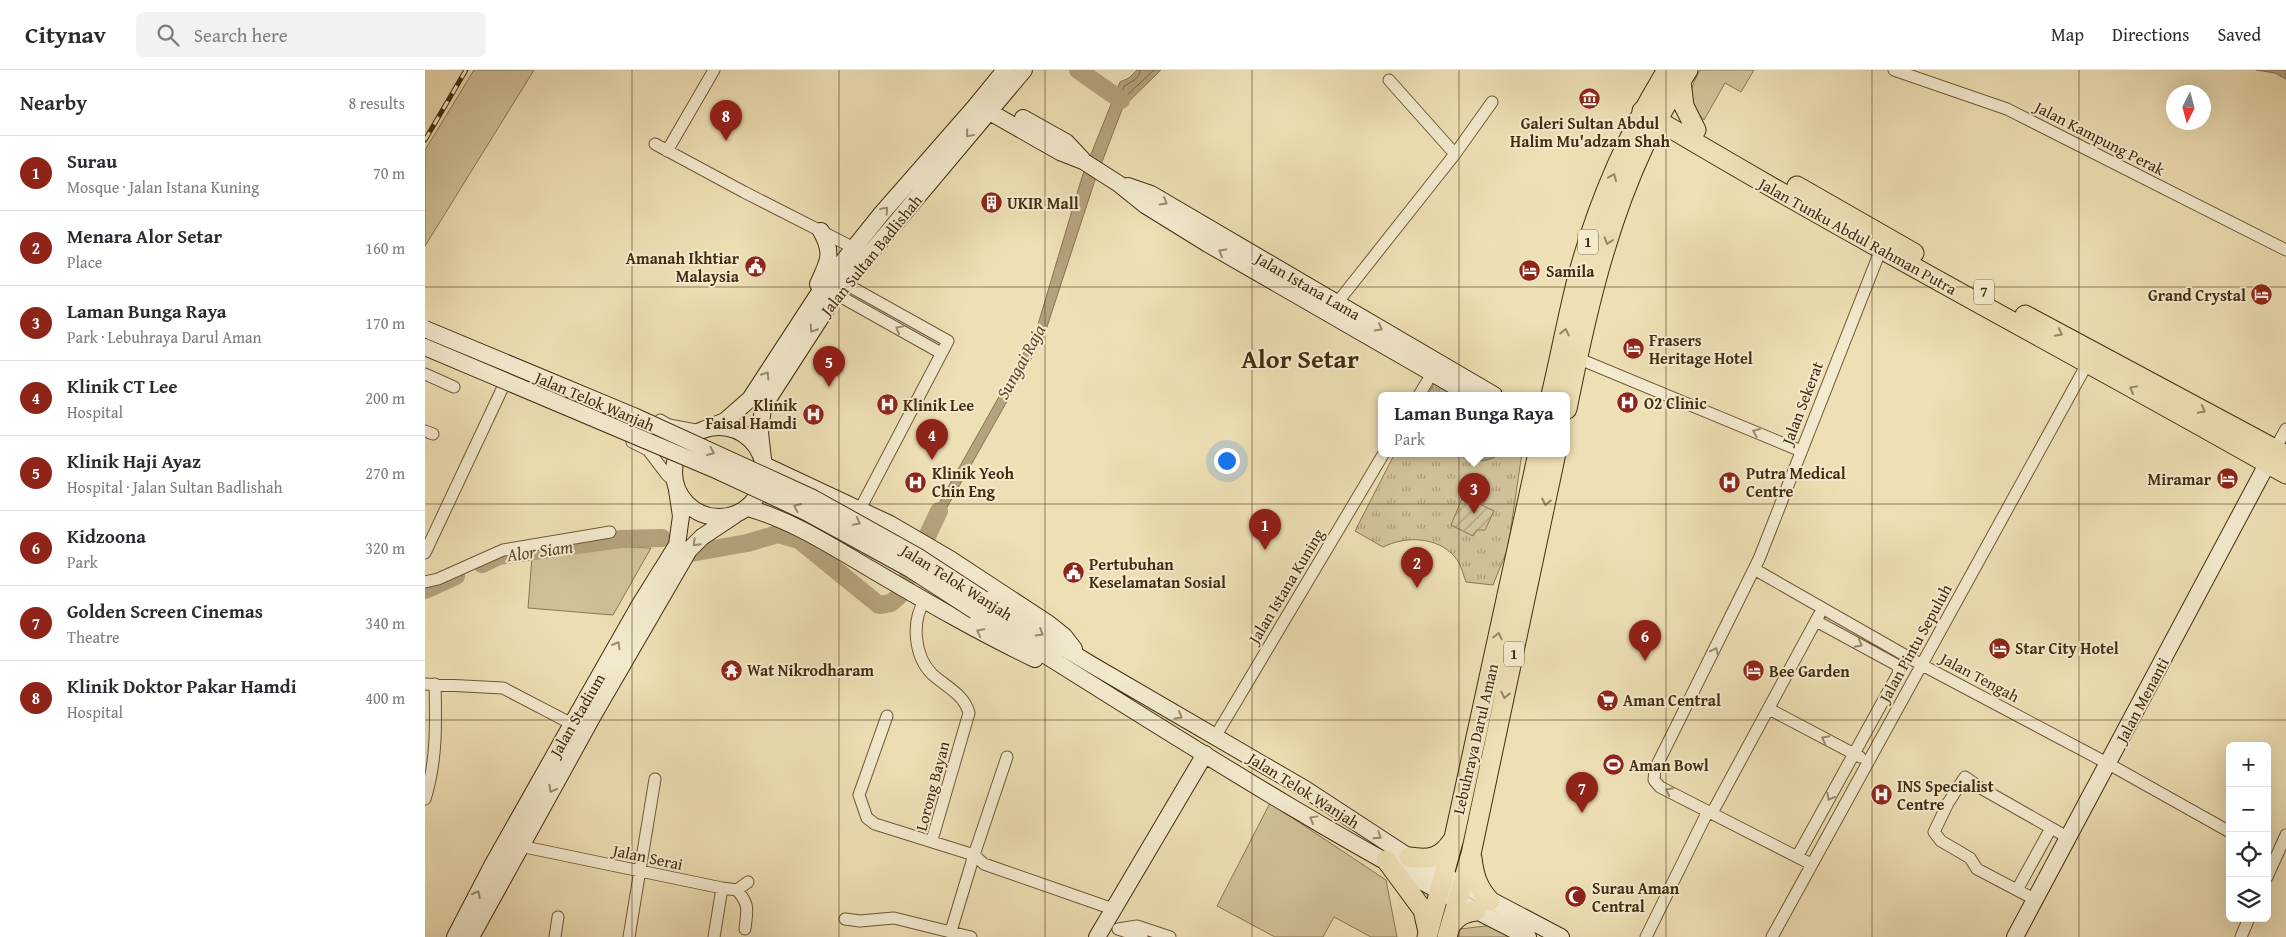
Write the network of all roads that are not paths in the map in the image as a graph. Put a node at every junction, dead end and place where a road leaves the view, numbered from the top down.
1 (715, 70) edge
2 (1005, 70) edge
3 (1024, 70) edge
4 (1893, 70) edge
5 (1679, 74) edge
6 (1389, 80) dead end
7 (1492, 102) dead end
8 (992, 106) junction
9 (1653, 110) junction
10 (1693, 135) junction
11 (655, 144) dead end
12 (1644, 146) junction
13 (667, 151) junction
14 (1455, 154) junction
15 (821, 232) junction
16 (855, 248) junction
17 (1881, 249) junction
18 (2286, 250) edge
19 (840, 289) junction
20 (1331, 308) junction
21 (803, 318) junction
22 (425, 322) edge
23 (425, 329) edge
24 (425, 347) edge
25 (941, 353) junction
26 (425, 354) edge
27 (1577, 358) junction
28 (2087, 364) junction
29 (1435, 368) junction
30 (425, 374) edge
31 (503, 387) junction
32 (454, 388) dead end
33 (1552, 390) edge
34 (1421, 392) edge
35 (1466, 392) edge
36 (1487, 392) edge
37 (1570, 394) edge
38 (2286, 429) edge
39 (703, 430) junction
40 (1801, 451) junction
41 (2276, 456) edge
42 (1382, 457) edge
43 (1537, 457) edge
44 (1555, 457) edge
45 (763, 462) junction
46 (2286, 474) edge
47 (675, 485) junction
48 (860, 509) junction
49 (741, 512) junction
50 (610, 532) dead end
51 (425, 553) edge
52 (1755, 569) junction
53 (425, 582) edge
54 (923, 599) junction
55 (979, 605) junction
56 (1818, 605) junction
57 (1816, 621) junction
58 (1081, 659) junction
59 (1922, 665) junction
60 (430, 684) edge
61 (1103, 691) junction
62 (1769, 709) junction
63 (887, 716) dead end
64 (572, 724) junction
65 (1215, 736) junction
66 (1205, 754) junction
67 (1854, 754) junction
68 (1007, 757) dead end
69 (1868, 762) junction
70 (2107, 763) junction
71 (655, 779) dead end
72 (425, 799) edge
73 (1710, 812) junction
74 (2051, 828) junction
75 (2226, 830) edge
76 (2286, 835) edge
77 (2067, 837) junction
78 (1454, 838) junction
79 (932, 840) junction
80 (520, 846) junction
81 (1471, 854) junction
82 (974, 855) junction
83 (2272, 855) edge
84 (1409, 857) junction
85 (1797, 857) junction
86 (1386, 860) junction
87 (1811, 864) junction
88 (639, 872) junction
89 (748, 882) dead end
90 (1441, 884) junction
91 (722, 888) junction
92 (737, 890) junction
93 (2017, 890) junction
94 (1460, 894) junction
95 (2034, 899) junction
96 (1483, 906) junction
97 (1113, 909) junction
98 (558, 917) dead end
99 (845, 919) dead end
100 (2247, 922) edge
101 (745, 929) dead end
102 (1106, 930) edge
103 (1449, 931) edge
104 (948, 933) edge
105 (1427, 935) edge
106 (455, 937) edge
107 (471, 937) edge
108 (555, 937) edge
109 (629, 937) edge
110 (714, 937) edge
111 (971, 937) edge
112 (1142, 937) edge
113 (1170, 937) edge
114 (1528, 937) edge
115 (1561, 937) edge
116 (1646, 937) edge
117 (1772, 937) edge
118 (2015, 937) edge
119 (2241, 937) edge

1 - 13 street
16 -> 2 main road, Jalan Sultan Badlishah
3 - 8 main road, Jalan Sultan Badlishah
4 - 18 street, Jalan Kampung Perak
5 - 9 main road, 1
5 - 10 main road
6 - 14 street
7 - 14 street
8 -> 19 main road, Jalan Sultan Badlishah
8 - 20 main road, Jalan Istana Lama
9 - 10 main road, Jalan Tunku Abdul Rahman Putra / 7
9 - 12 main road, 1
33 -> 9 main road, 1
10 - 12 main road
10 - 17 main road, Jalan Tunku Abdul Rahman Putra / 7
10 -> 41 main road, Jalan Tunku Abdul Rahman Putra / 7
11 - 13 street
12 -> 27 main road, 1
13 - 15 street
14 - 20 street
15 - 16 street
15 - 21 main road
16 - 21 main road, Jalan Sultan Badlishah
17 - 28 main road, Jalan Tunku Abdul Rahman Putra / 7
17 - 40 street, Jalan Sekerat
25 -> 19 street
19 - 25 street
19 -> 45 main road, Jalan Sultan Badlishah
20 - 29 main road, Jalan Istana Lama
39 -> 21 main road, Jalan Sultan Badlishah
22 - 39 street
23 -> 55 main road, Jalan Telok Wanjah, bridge
55 -> 24 main road, Jalan Telok Wanjah, bridge
25 - 48 street
26 - 31 street
27 - 37 main road, 1
40 -> 27 street
41 -> 28 main road, Jalan Tunku Abdul Rahman Putra / 7
28 - 59 street, Jalan Pintu Sepuluh
29 - 34 street
29 - 35 main road, Jalan Istana Lama
29 - 36 main road, Jalan Istana Lama
30 - 32 street
31 - 47 street
31 - 51 street
38 - 41 street
39 - 45 main road
39 - 47 main road
40 - 52 street, Jalan Sekerat
41 - 46 main road, Jalan Tunku Abdul Rahman Putra / 7
41 - 70 main road, Jalan Menanti
42 - 65 street, Jalan Istana Kuning
78 -> 43 main road, Lebuhraya Darul Aman / 1
44 -> 81 main road, Lebuhraya Darul Aman / 1
45 - 48 main road
45 - 49 main road
47 - 49 main road
64 -> 47 main road, Jalan Stadium
48 - 58 main road
49 - 54 main road
49 -> 80 main road, Jalan Stadium
50 - 53 street
52 - 56 street, Jalan Tengah
73 -> 52 street, Jalan Sekerat
61 -> 54 main road
54 - 79 street, Lorong Bayan
55 -> 58 main road, Jalan Telok Wanjah
55 - 61 main road, Jalan Telok Wanjah
56 - 57 street
56 - 59 street, Jalan Tengah
57 - 62 street
57 -> 67 street
58 -> 65 main road, Jalan Telok Wanjah
59 - 69 street, Jalan Pintu Sepuluh
59 - 70 street, Jalan Tengah
60 - 64 street
60 - 72 street
61 - 66 main road, Jalan Telok Wanjah
67 -> 62 street
62 - 73 street
63 - 79 street
106 -> 64 main road, Jalan Stadium
65 -> 84 main road, Jalan Telok Wanjah
86 -> 66 main road, Jalan Telok Wanjah
66 - 97 main road
67 - 69 street
67 -> 85 street
68 - 82 street
69 - 87 street, Jalan Pintu Sepuluh
70 - 75 street, Jalan Tengah
70 - 77 main road, Jalan Menanti
71 - 88 street
73 - 85 street, Jalan Sekerat
73 - 116 street
74 - 77 street
74 - 93 street
74 - 93 street
76 - 83 street
77 - 95 main road, Jalan Menanti
78 - 84 main road
78 - 90 main road, Lebuhraya Darul Aman / 1
79 - 82 street, Lorong Bayan
80 - 88 street, Jalan Serai
80 - 107 main road, Jalan Stadium
81 - 94 main road, Lebuhraya Darul Aman / 1
81 - 96 main road
82 - 97 street, Lorong Bayan
82 - 104 street
84 - 90 main road, Jalan Telok Wanjah
85 - 87 street, Jalan Sekerat
86 - 90 main road, Jalan Telok Wanjah
86 - 105 main road
87 - 117 street, Jalan Pintu Sepuluh
88 - 91 street, Jalan Serai
88 - 109 street
89 - 92 street
90 - 94 main road, Jalan Telok Wanjah
90 - 105 main road, Lebuhraya Darul Aman / 1
91 - 92 street, Jalan Serai
91 - 110 street
92 - 101 street
93 - 95 street
94 - 96 main road, Jalan Telok Wanjah
94 - 103 main road, Lebuhraya Darul Aman / 1
95 - 118 main road, Jalan Menanti
96 - 103 main road
96 - 114 main road
96 - 115 main road
97 - 102 main road
98 - 108 street
99 - 104 street
100 - 119 street
102 - 112 street
102 - 113 street
104 - 111 street

